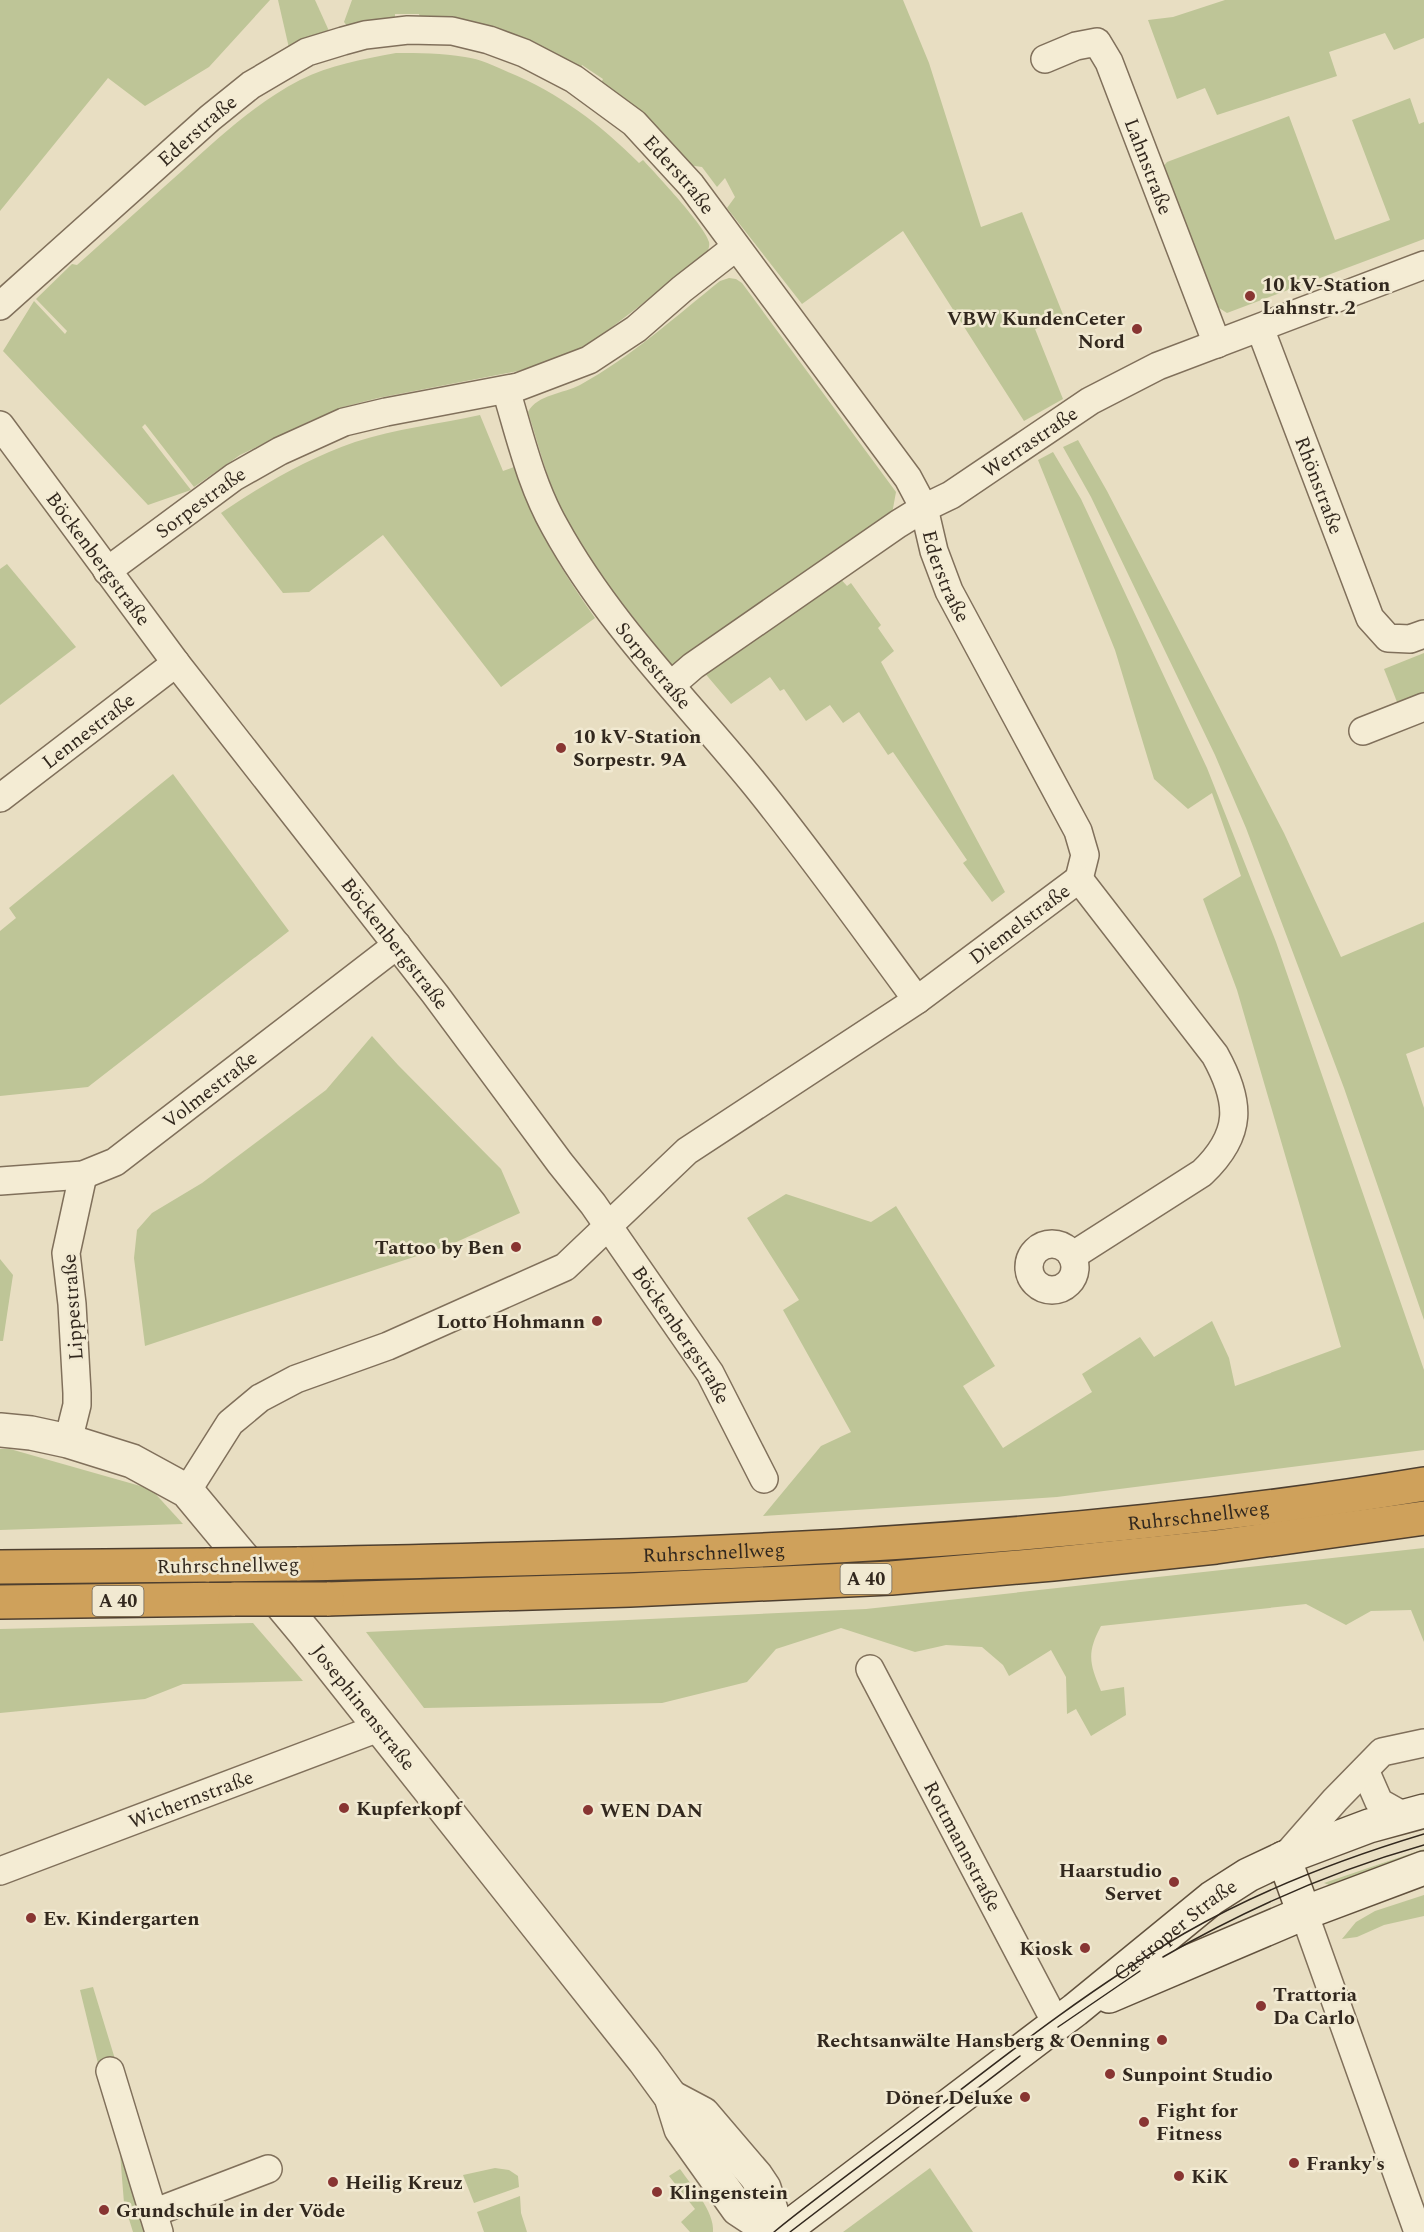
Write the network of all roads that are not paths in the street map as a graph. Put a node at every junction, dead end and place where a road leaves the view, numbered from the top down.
1 (1045, 59) dead end
2 (736, 247) junction
3 (1424, 265) edge
4 (0, 306) edge
5 (1260, 328) junction
6 (1217, 344) junction
7 (506, 390) junction
8 (2, 432) edge
9 (924, 508) junction
10 (107, 571) junction
11 (1424, 634) edge
12 (176, 663) junction
13 (671, 685) junction
14 (1424, 707) edge
15 (1363, 731) dead end
16 (0, 798) edge
17 (1079, 879) junction
18 (397, 945) junction
19 (917, 1000) junction
20 (83, 1175) junction
21 (0, 1181) edge
22 (609, 1227) junction
23 (1072, 1256) dead end
24 (0, 1430) edge
25 (68, 1441) junction
26 (764, 1479) dead end
27 (1424, 1484) edge
28 (187, 1491) junction
29 (1413, 1520) edge
30 (0, 1567) edge
31 (0, 1602) edge
32 (870, 1669) dead end
33 (381, 1727) junction
34 (1424, 1743) edge
35 (1365, 1770) junction
36 (1414, 1813) edge
37 (1284, 1858) junction
38 (1424, 1868) edge
39 (0, 1871) edge
40 (1304, 1913) junction
41 (1065, 2017) junction
42 (110, 2071) dead end
43 (671, 2097) junction
44 (268, 2169) dead end
45 (156, 2222) edge
46 (773, 2232) edge
47 (777, 2232) edge
48 (782, 2232) edge
49 (1418, 2232) edge

1 - 6 street, Lahnstraße
2 - 4 street, Ederstraße
2 - 7 street, Sorpestraße
2 - 9 street, Ederstraße
3 - 5 street, Werrastraße
5 - 6 street, Werrastraße
5 - 11 street, Rhönstraße
6 - 9 street, Werrastraße
7 - 10 street, Sorpestraße
7 - 13 street, Sorpestraße
8 - 10 street, Böckenbergstraße
9 - 13 street, Werrastraße
9 - 17 street, Ederstraße
10 - 12 street, Böckenbergstraße
12 - 16 street, Lennestraße
12 - 18 street, Böckenbergstraße
13 - 19 street, Sorpestraße
14 - 15 street
17 - 19 street, Diemelstraße
17 - 23 street, Diemelstraße
18 - 20 street, Volmestraße
18 - 22 street, Böckenbergstraße
19 - 22 street, Diemelstraße
20 - 21 street, Volmestraße
20 - 25 street, Lippestraße
22 - 26 street, Böckenbergstraße
22 - 28 street
24 - 25 street, Josephinenstraße
25 - 28 street, Josephinenstraße
27 - 30 highway, Ruhrschnellweg / A 40, bridge
28 - 33 street, Josephinenstraße
29 - 31 highway, Ruhrschnellweg / A 40, bridge
32 - 41 street, Rottmannstraße
33 - 39 street, Wichernstraße
33 - 43 street, Josephinenstraße
34 - 35 street, Castroper Straße
35 - 36 street
35 - 37 street, Castroper Straße
36 - 37 street, Castroper Straße
37 - 40 street
37 - 41 street, Castroper Straße
38 - 40 street, Castroper Straße
40 - 41 street, Castroper Straße
40 - 49 street
41 - 48 street, Castroper Straße
42 - 45 street
43 - 46 street, Josephinenstraße
43 - 47 street, Josephinenstraße
44 - 45 street

